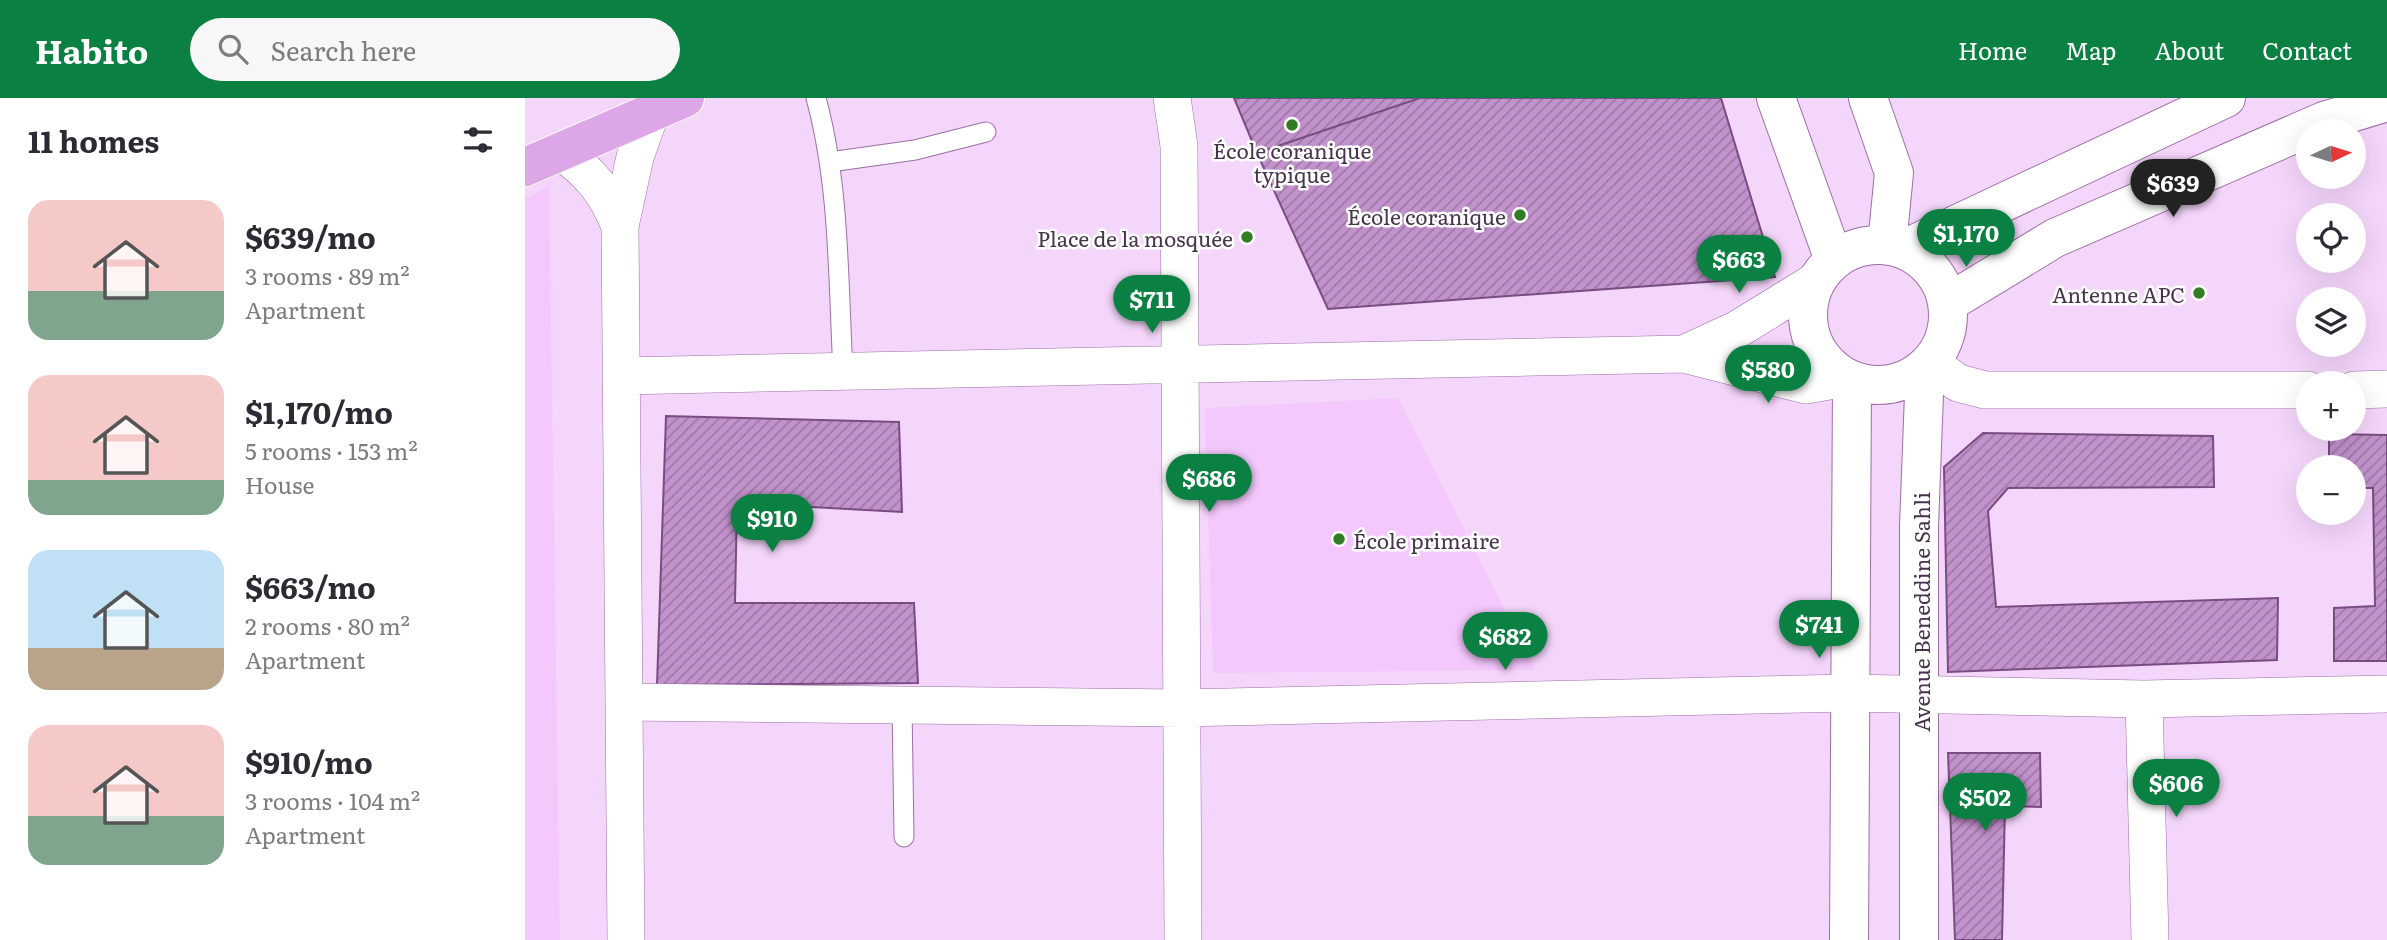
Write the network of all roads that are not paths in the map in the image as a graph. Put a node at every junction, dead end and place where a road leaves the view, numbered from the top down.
1 (816, 98) edge
2 (1172, 98) edge
3 (1776, 98) edge
4 (1868, 98) edge
5 (2226, 98) edge
6 (2387, 102) edge
7 (668, 105) edge
8 (986, 132) dead end
9 (561, 152) junction
10 (830, 162) junction
11 (525, 167) edge
12 (620, 226) junction
13 (1896, 247) junction
14 (1825, 271) junction
15 (1948, 303) junction
16 (1684, 354) junction
17 (1179, 363) junction
18 (1928, 365) junction
19 (843, 371) junction
20 (621, 376) junction
21 (1845, 377) junction
22 (2296, 390) edge
23 (2366, 390) edge
24 (2387, 390) edge
25 (1849, 693) junction
26 (2387, 694) edge
27 (1921, 695) junction
28 (2144, 699) junction
29 (624, 702) junction
30 (902, 705) junction
31 (1181, 708) junction
32 (904, 837) dead end
33 (626, 940) edge
34 (1183, 940) edge
35 (1849, 940) edge
36 (1919, 940) edge
37 (2150, 940) edge

1 - 10 lane
2 - 17 street
3 - 14 street
4 - 13 street
5 - 13 street
6 - 15 street
7 - 9 main road
7 - 12 street
8 - 10 lane
9 - 11 main road
9 - 12 street
10 - 19 lane
12 - 20 street
13 - 14 street
13 - 15 street
14 - 16 street
14 - 21 street
15 - 18 street
16 - 17 street
16 - 21 street
17 - 19 street
17 - 31 street
18 - 21 street
18 - 22 street
18 - 27 street, Avenue Beneddine Sahli
19 - 20 street
20 - 29 street
21 - 25 street
23 - 24 street
25 - 27 street
25 - 31 street
25 - 35 street
26 - 28 street
27 - 28 street
27 - 36 street, Avenue Beneddine Sahli
28 - 37 street
29 - 30 street
29 - 33 street
30 - 31 street
30 - 32 lane
31 - 34 street

